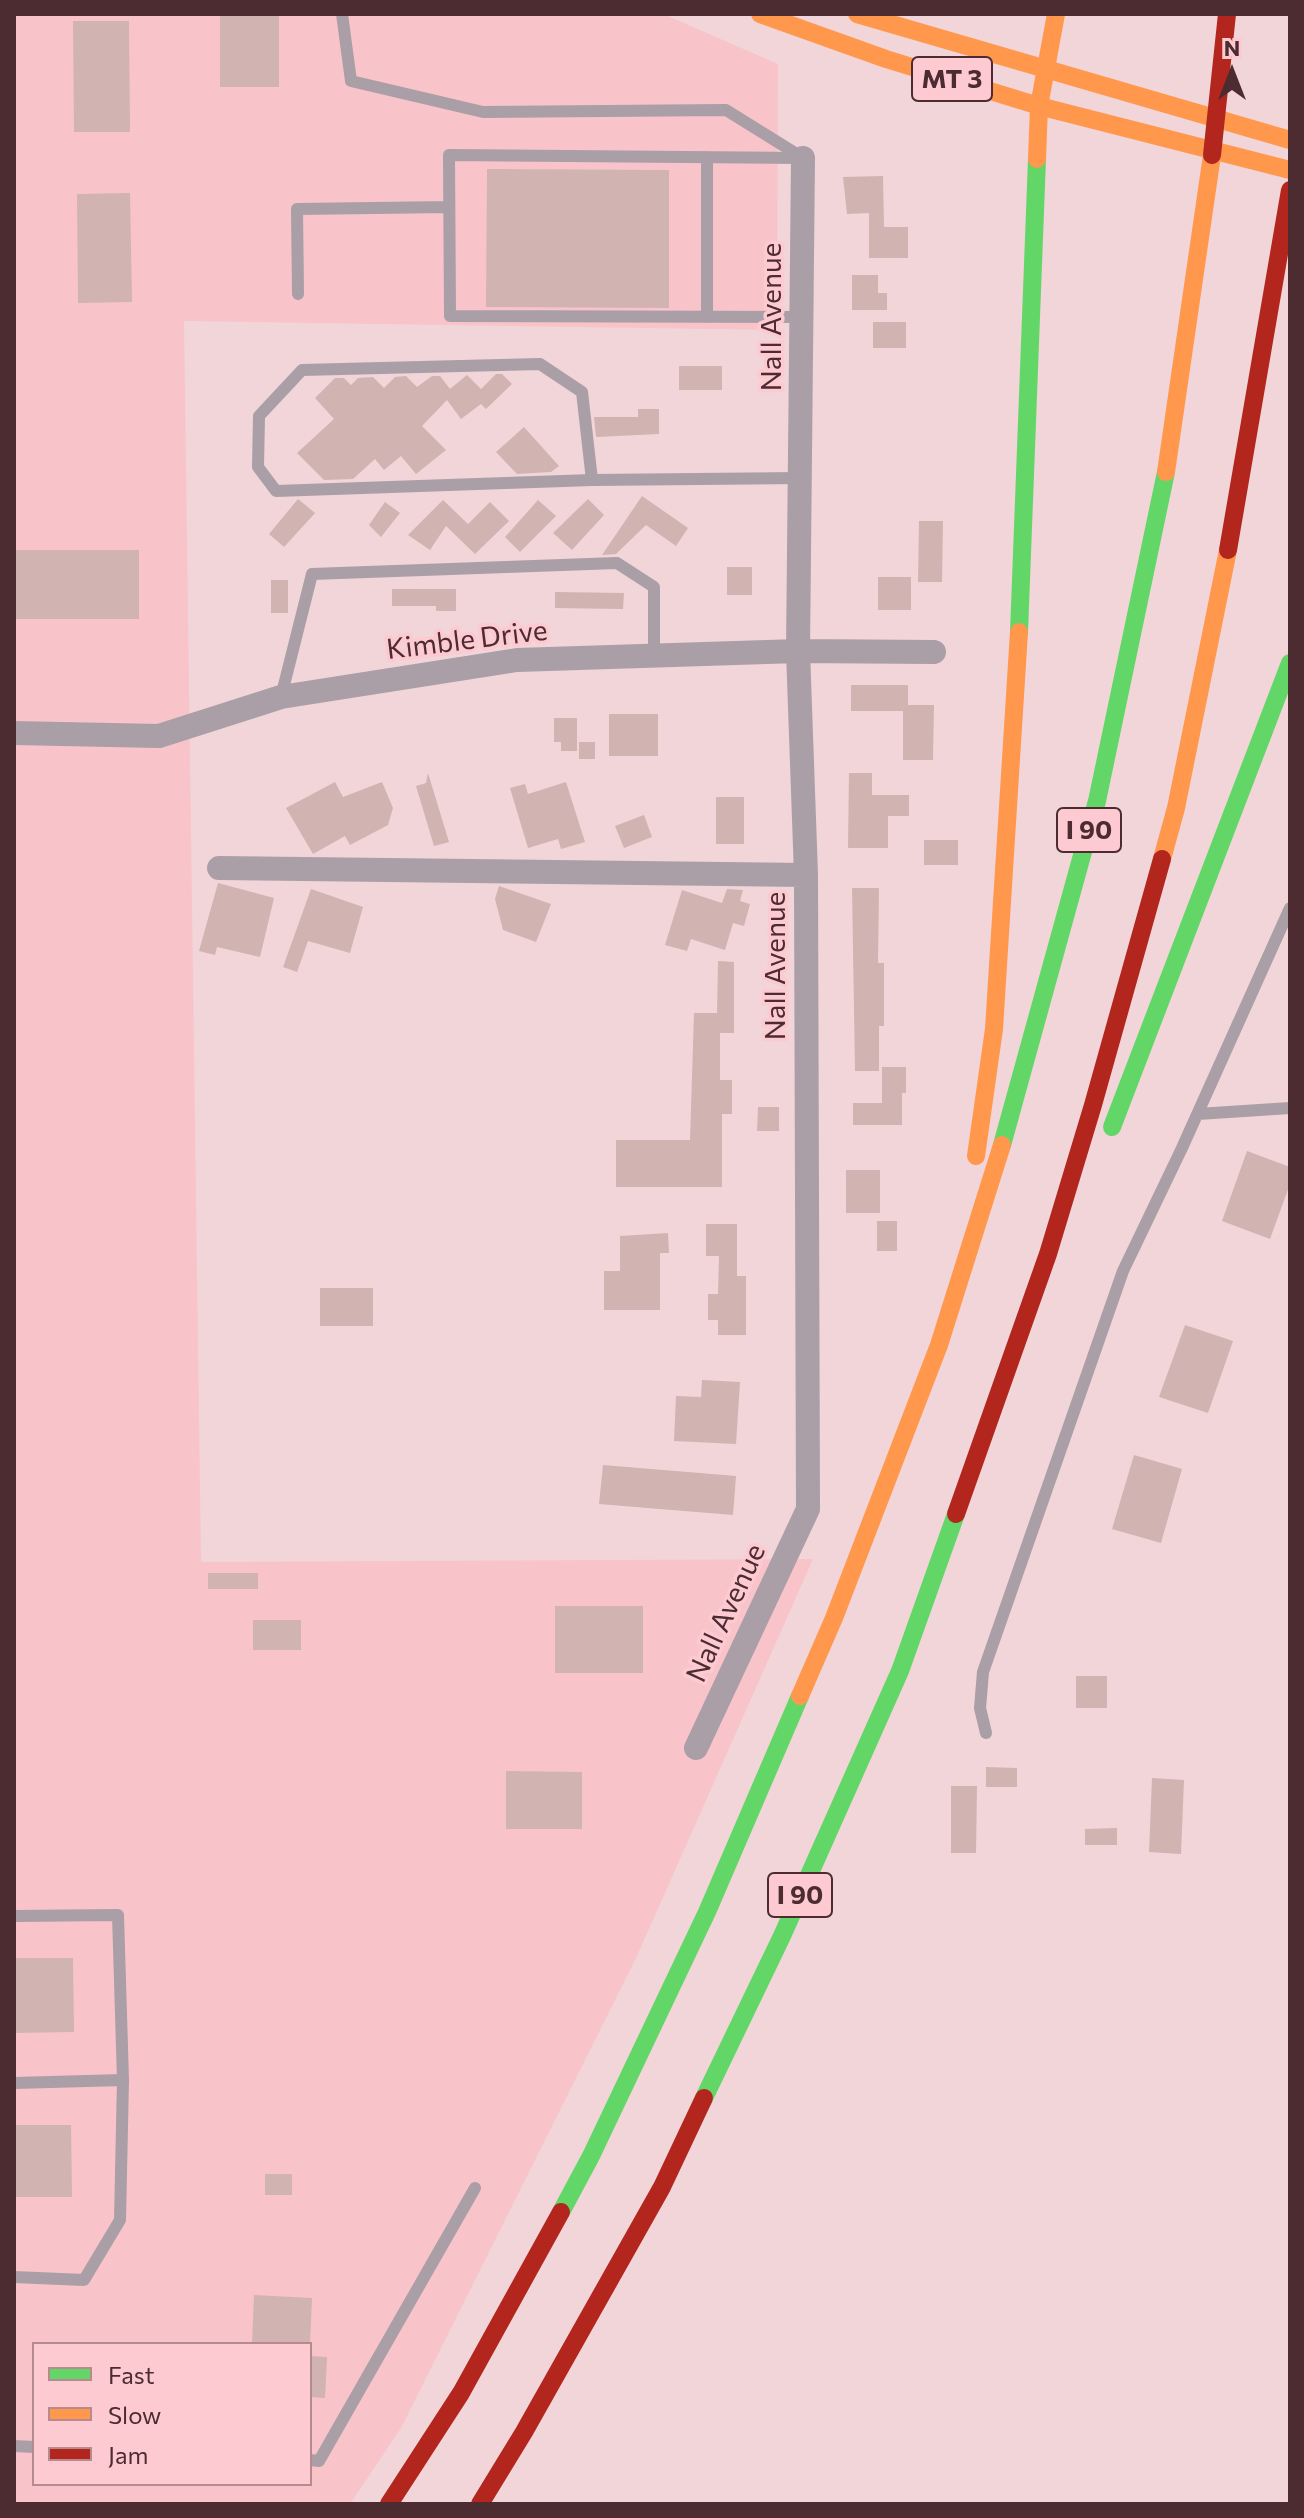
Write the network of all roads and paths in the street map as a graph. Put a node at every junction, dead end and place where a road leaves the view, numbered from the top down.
1 (342, 14) edge
2 (760, 14) edge
3 (857, 14) edge
4 (1056, 14) edge
5 (1227, 14) edge
6 (1044, 68) junction
7 (1039, 106) junction
8 (1290, 140) edge
9 (707, 157) junction
10 (803, 158) junction
11 (1290, 170) edge
12 (1290, 190) edge
13 (449, 207) junction
14 (298, 294) dead end
15 (707, 317) junction
16 (802, 317) junction
17 (802, 478) junction
18 (592, 480) junction
19 (798, 651) junction
20 (934, 652) dead end
21 (654, 656) junction
22 (1290, 663) edge
23 (281, 697) junction
24 (14, 733) edge
25 (219, 868) dead end
26 (806, 875) junction
27 (1290, 908) edge
28 (1290, 1108) edge
29 (1198, 1114) junction
30 (1107, 1141) dead end
31 (970, 1181) dead end
32 (1088, 1185) dead end
33 (1048, 1254) junction
34 (918, 1347) dead end
35 (834, 1618) junction
36 (986, 1733) dead end
37 (696, 1748) dead end
38 (14, 1916) edge
39 (123, 2080) junction
40 (14, 2083) edge
41 (475, 2188) dead end
42 (14, 2277) edge
43 (312, 2460) edge
44 (389, 2504) edge
45 (480, 2504) edge

1 - 10 lane
2 - 7 main road, MT 3
3 - 6 main road, MT 3
4 - 6 main road
5 - 35 main road, I 90
6 - 7 main road
6 - 8 main road, MT 3
7 - 11 main road, MT 3
7 - 31 main road
9 - 10 lane
9 - 13 lane
9 - 15 lane
10 - 16 street, Nall Avenue
12 - 33 main road, I 90
13 - 14 lane
13 - 15 lane
15 - 16 lane
16 - 17 street, Nall Avenue
17 - 18 lane
17 - 19 street, Nall Avenue
18 - 18 lane
19 - 20 street, Kimble Drive
19 - 21 street, Kimble Drive
19 - 26 street, Nall Avenue
21 - 23 street, Kimble Drive
21 - 23 lane
22 - 30 main road
23 - 24 street, Kimble Drive
25 - 26 street
26 - 37 street, Nall Avenue
27 - 29 lane
28 - 29 lane
29 - 36 lane
32 - 33 main road
33 - 45 main road, I 90
34 - 35 main road
35 - 44 main road, I 90
38 - 39 lane
39 - 40 lane
39 - 42 lane
41 - 43 lane

